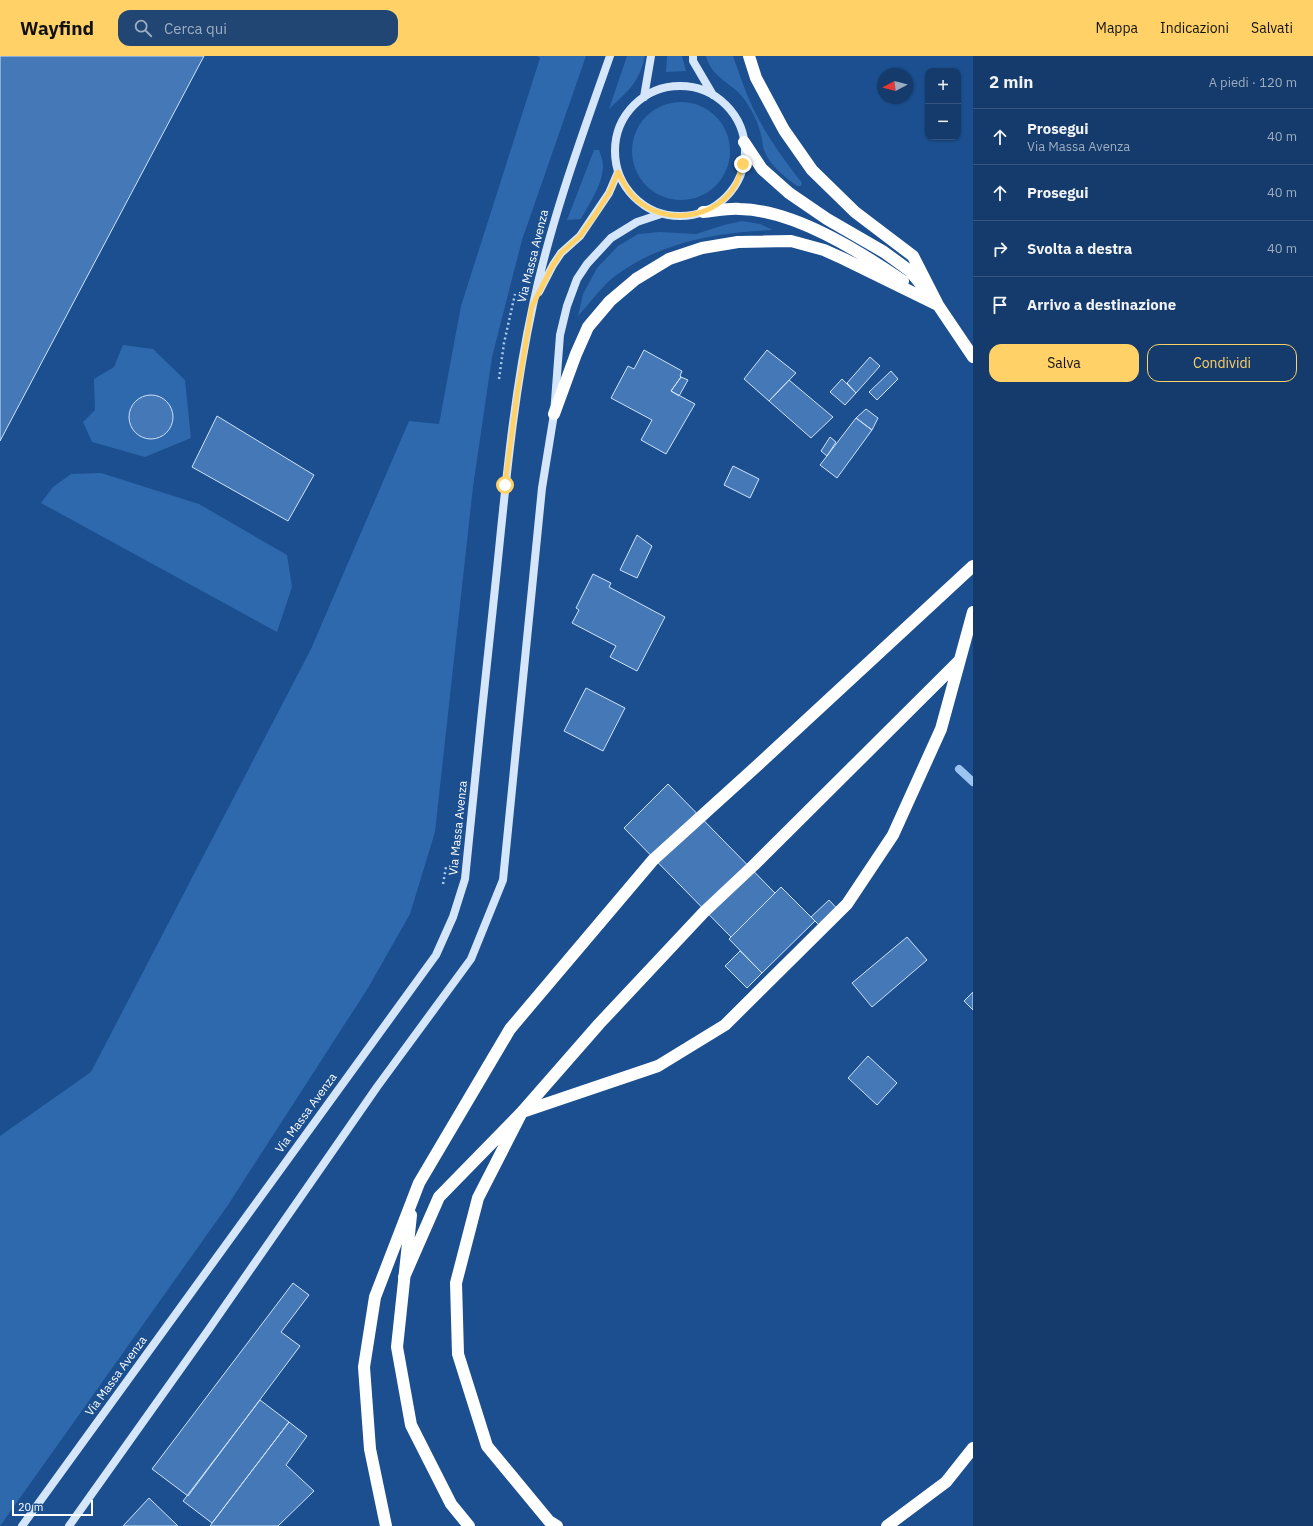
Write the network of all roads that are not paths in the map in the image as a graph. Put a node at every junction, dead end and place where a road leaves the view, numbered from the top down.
1 (610, 56) edge
2 (650, 56) edge
3 (692, 56) edge
4 (749, 56) edge
5 (644, 97) junction
6 (715, 97) junction
7 (744, 142) junction
8 (618, 172) junction
9 (703, 212) junction
10 (661, 214) junction
11 (532, 306) junction
12 (938, 306) junction
13 (973, 357) edge
14 (554, 414) junction
15 (973, 566) edge
16 (973, 612) edge
17 (960, 661) junction
18 (522, 1112) junction
19 (413, 1198) junction
20 (404, 1277) junction
21 (973, 1448) edge
22 (22, 1526) edge
23 (69, 1526) edge
24 (386, 1526) edge
25 (469, 1526) edge
26 (557, 1526) edge
27 (887, 1526) edge

1 - 11 main road, Via Massa Avenza
2 - 5 main road
3 - 6 main road
4 - 12 highway
5 - 6 main road
5 - 8 main road
6 - 7 main road
7 - 9 main road
7 - 12 highway
8 - 10 main road
8 - 11 main road
9 - 10 main road
9 - 12 highway
10 - 14 main road
11 - 22 main road, Via Massa Avenza
12 - 13 highway
12 - 14 highway
14 - 23 main road
15 - 19 highway
16 - 17 highway
17 - 18 highway
17 - 18 highway
18 - 20 highway
18 - 26 highway
19 - 20 highway
19 - 24 highway
20 - 25 highway
21 - 27 highway

